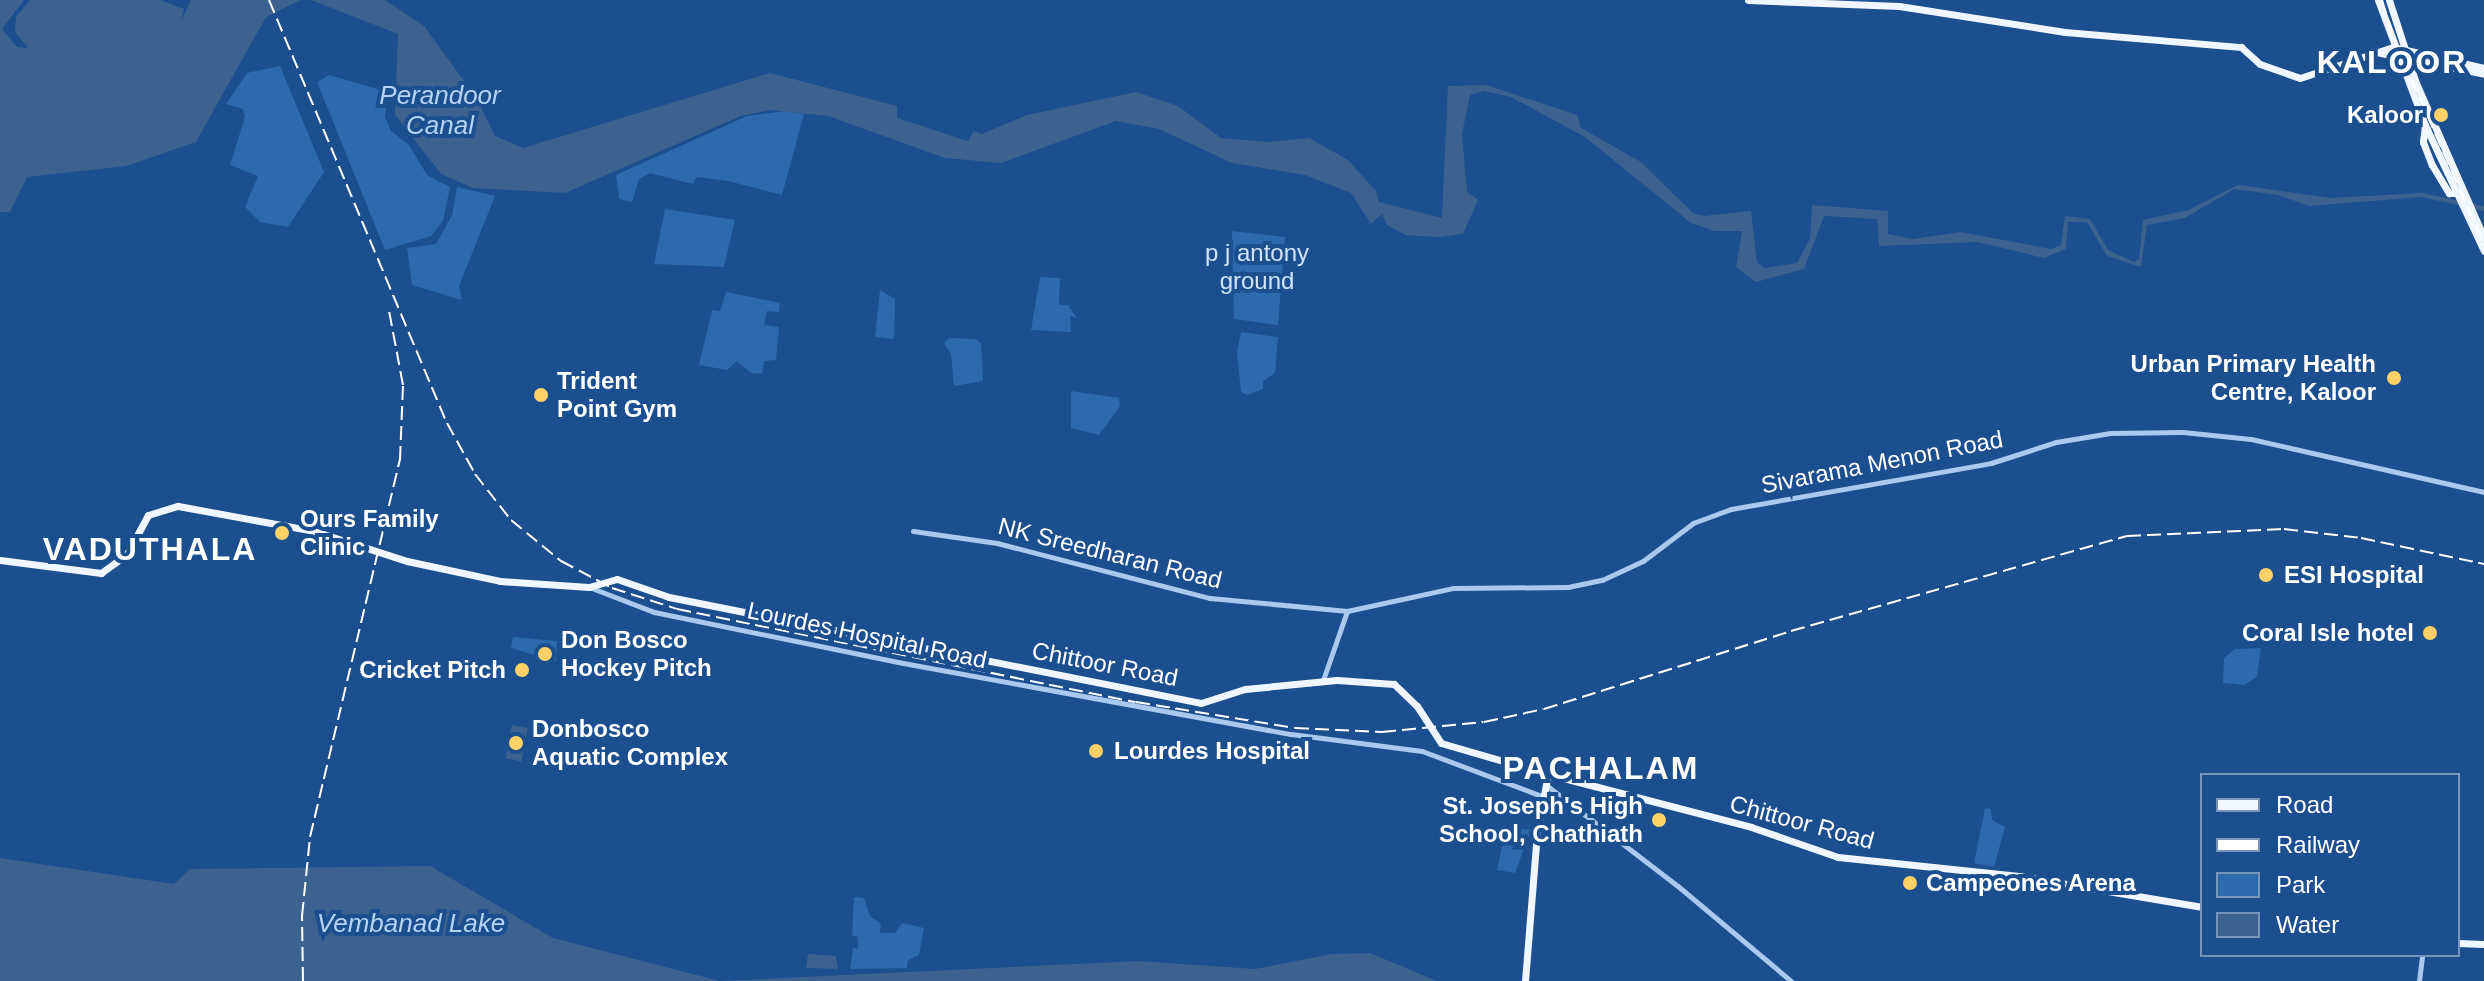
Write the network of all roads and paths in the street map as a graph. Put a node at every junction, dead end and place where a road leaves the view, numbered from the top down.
1 (1748, 0) edge
2 (2378, 0) edge
3 (2389, 0) edge
4 (2389, 18) junction
5 (2393, 47) junction
6 (2378, 52) junction
7 (2402, 53) junction
8 (2432, 62) junction
9 (2470, 67) junction
10 (2483, 72) edge
11 (2416, 83) junction
12 (2425, 125) junction
13 (2446, 162) junction
14 (2455, 193) junction
15 (2468, 212) junction
16 (2484, 238) edge
17 (2484, 251) edge
18 (2484, 492) edge
19 (913, 531) dead end
20 (0, 560) edge
21 (589, 587) junction
22 (1347, 611) junction
23 (1323, 680) junction
24 (1548, 774) junction
25 (1546, 785) junction
26 (1542, 796) junction
27 (2200, 907) edge
28 (2460, 943) edge
29 (2484, 944) edge
30 (2422, 957) edge
31 (1525, 981) edge
32 (1791, 981) edge
33 (2419, 981) edge

1 - 6 main road
2 - 4 main road
3 - 4 main road
4 - 5 main road
4 - 7 main road
5 - 6 main road
5 - 7 main road
6 - 7 main road
7 - 8 main road
7 - 9 main road
7 - 11 main road
7 - 12 main road
8 - 9 main road
8 - 11 main road
9 - 10 main road
11 - 13 main road
12 - 13 main road
12 - 14 main road
13 - 14 main road
13 - 15 main road
14 - 15 main road
15 - 16 main road
15 - 17 main road
18 - 22 street, Sivarama Menon Road
19 - 22 street, NK Sreedharan Road
20 - 21 main road, Chittoor Road
21 - 23 main road, Chittoor Road
21 - 26 street, Lourdes Hospital Road
22 - 23 street
23 - 24 main road, Chittoor Road, bridge
24 - 25 main road
24 - 27 main road, Chittoor Road
25 - 26 main road
25 - 32 street
26 - 31 main road
28 - 29 main road
30 - 33 street

